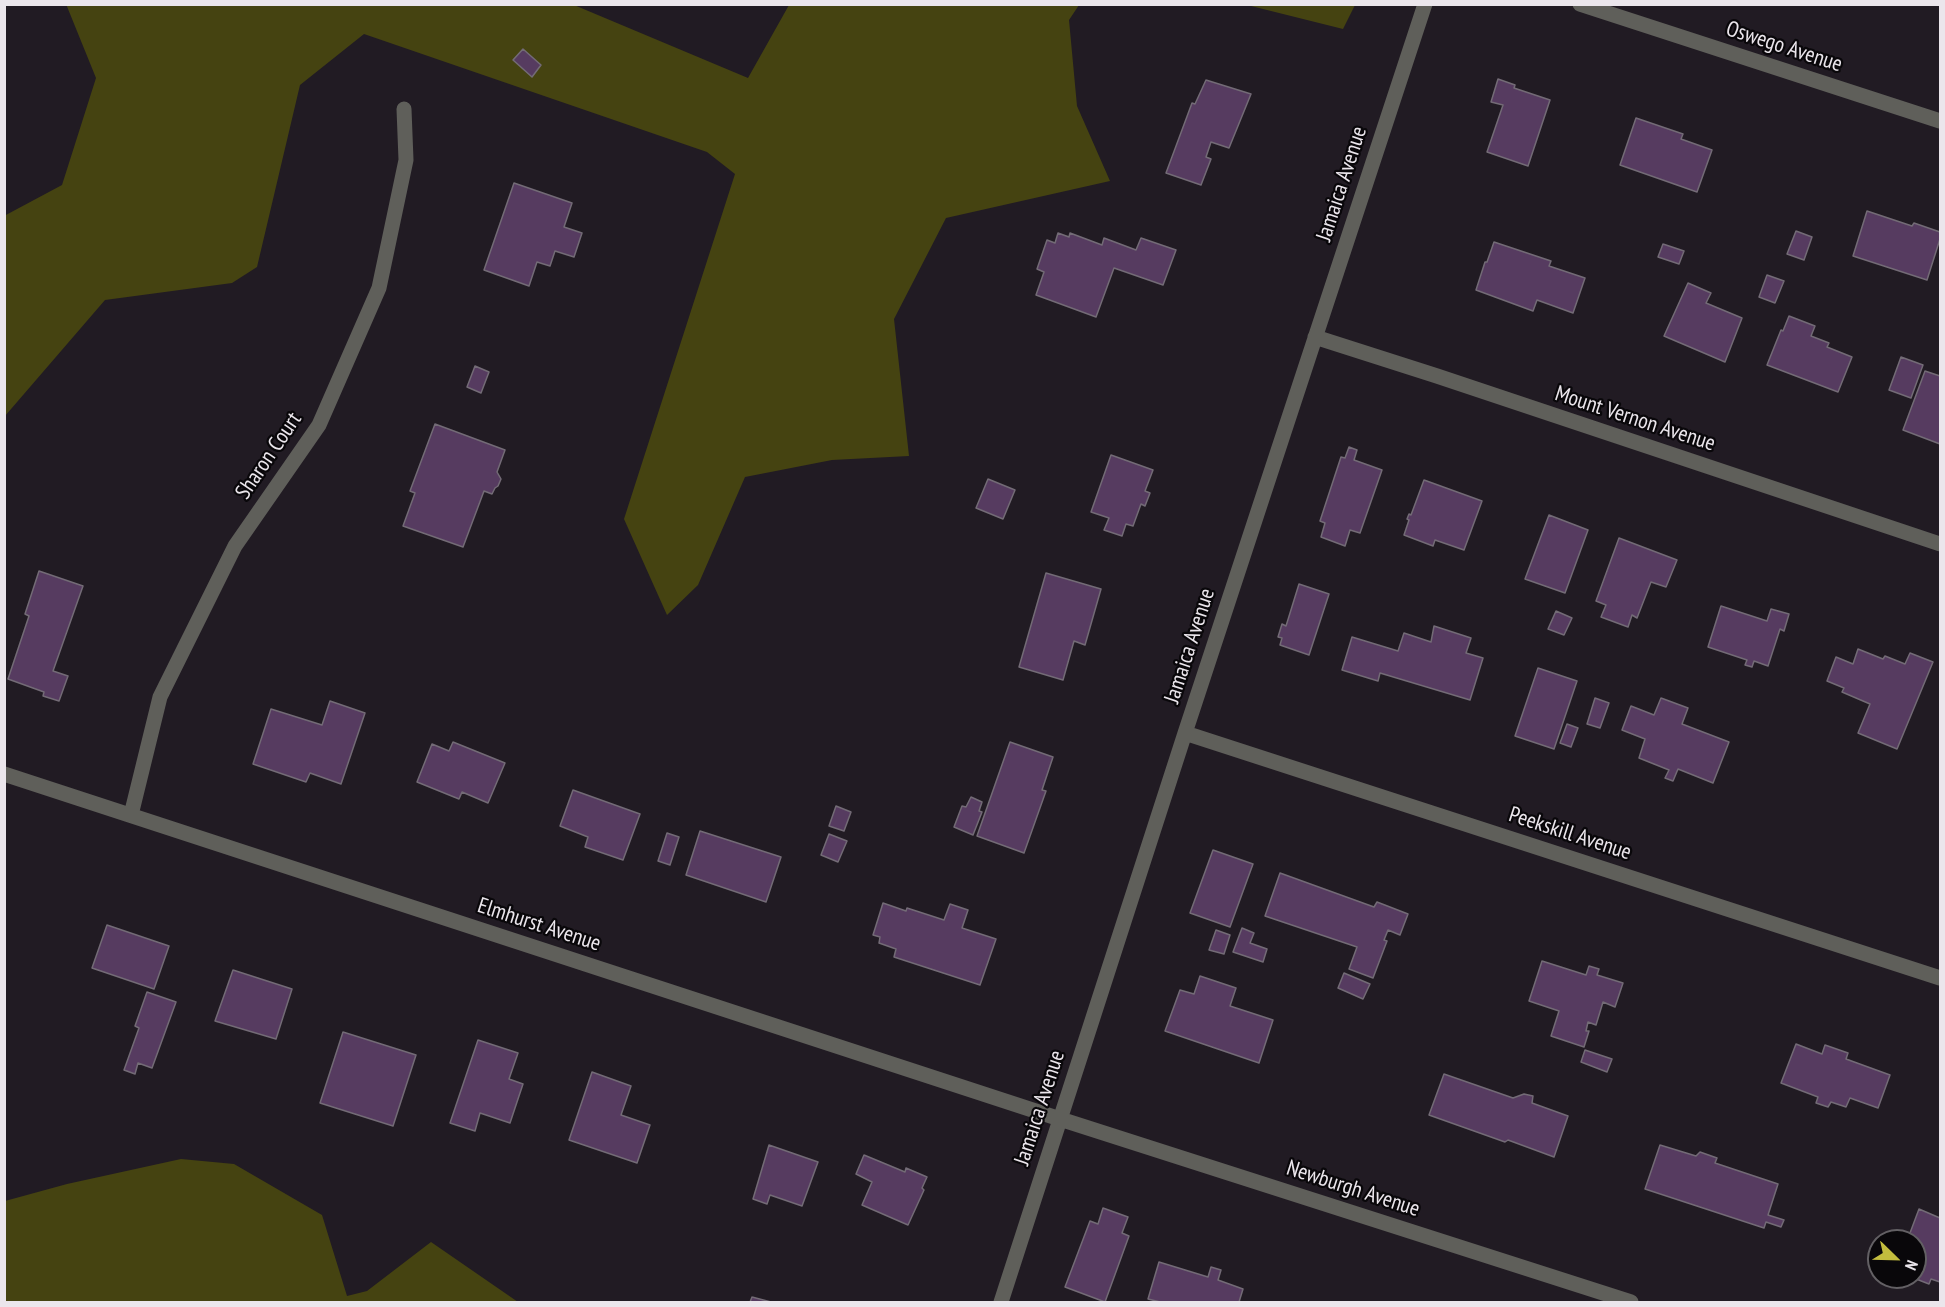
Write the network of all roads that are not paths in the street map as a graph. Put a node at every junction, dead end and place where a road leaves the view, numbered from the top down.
1 (1425, 4) edge
2 (1580, 4) edge
3 (404, 109) dead end
4 (1941, 121) edge
5 (1315, 337) junction
6 (1941, 544) edge
7 (1185, 733) junction
8 (4, 774) edge
9 (130, 815) junction
10 (1941, 978) edge
11 (1060, 1119) junction
12 (1001, 1302) edge
13 (1631, 1302) edge

1 - 5 street, Jamaica Avenue
2 - 4 street, Oswego Avenue
3 - 9 street, Sharon Court
5 - 6 street, Mount Vernon Avenue
5 - 7 street, Jamaica Avenue
7 - 10 street, Peekskill Avenue
7 - 11 street, Jamaica Avenue
8 - 9 street, Elmhurst Avenue
9 - 11 street, Elmhurst Avenue
11 - 12 street, Jamaica Avenue
11 - 13 street, Newburgh Avenue

